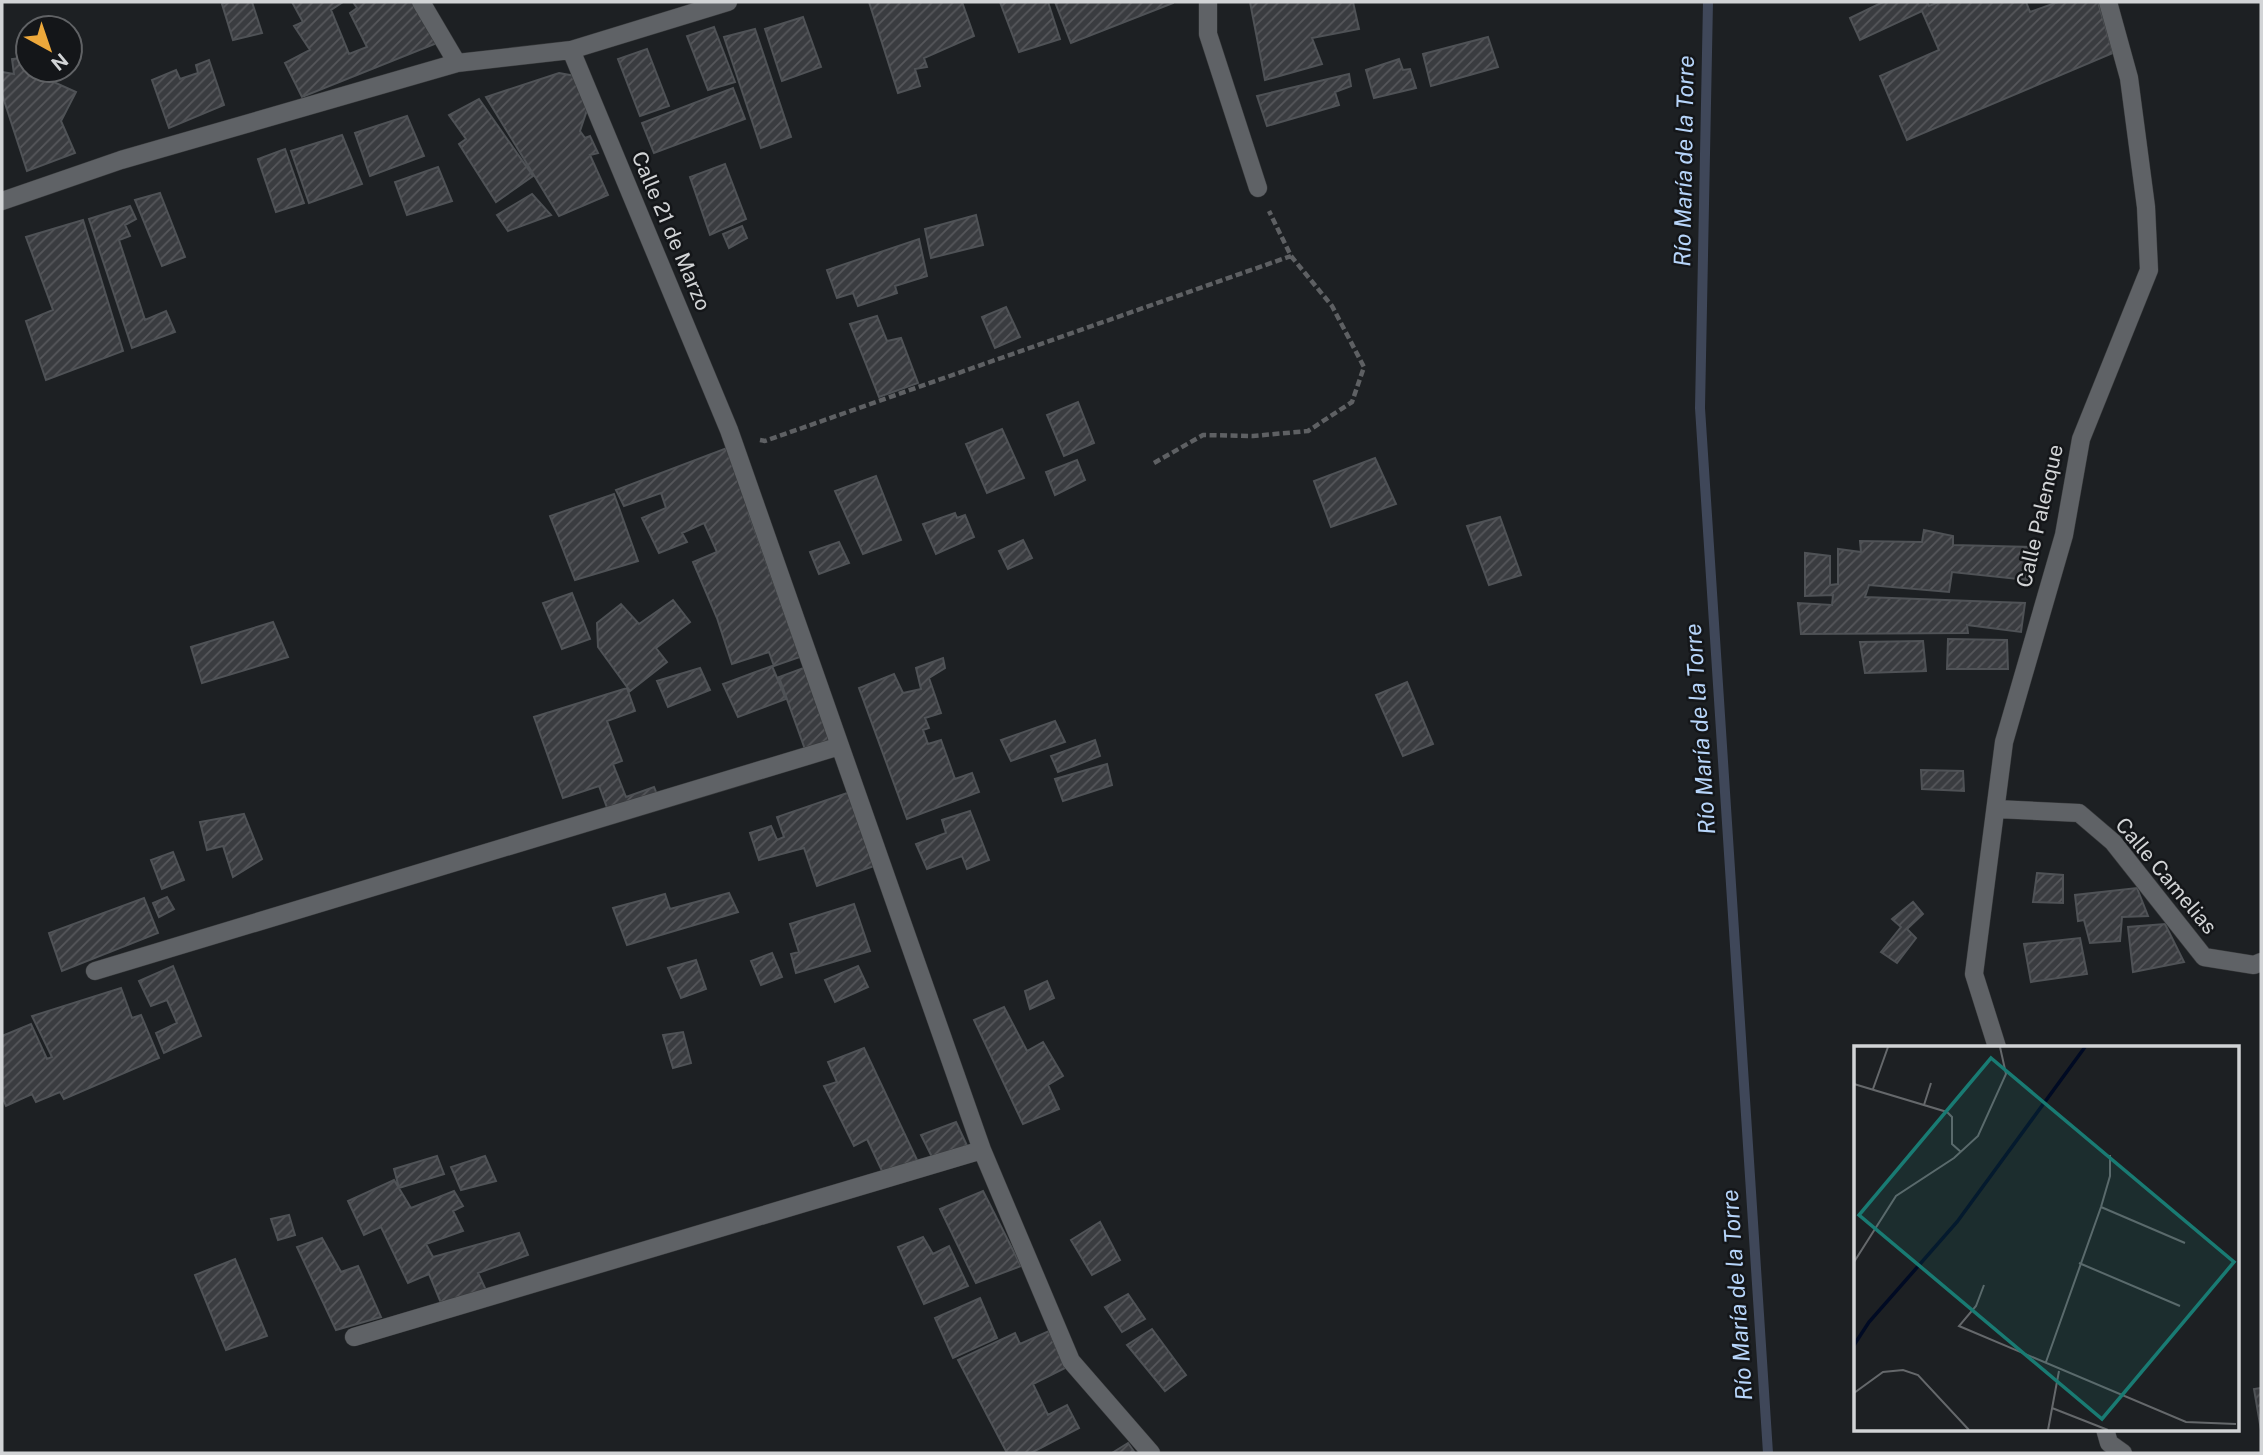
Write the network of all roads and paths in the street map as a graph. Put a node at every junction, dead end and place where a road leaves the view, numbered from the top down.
1 (421, 2) edge
2 (727, 2) edge
3 (1208, 2) edge
4 (2108, 2) edge
5 (571, 50) junction
6 (457, 63) junction
7 (1258, 188) joint
8 (2, 201) edge
9 (1291, 256) junction
10 (729, 430) junction
11 (1154, 463) dead end
12 (840, 746) junction
13 (1996, 808) junction
14 (2261, 962) edge
15 (95, 971) dead end
16 (1997, 1046) edge
17 (982, 1150) junction
18 (354, 1337) dead end
19 (2105, 1430) edge
20 (1151, 1453) edge
21 (2123, 1453) edge

1 - 6 street
2 - 5 street
3 - 7 street
4 - 13 street, Calle Palenque
5 - 6 street
5 - 10 street, Calle 21 de Marzo
6 - 8 street
7 - 9 path
9 - 10 path
9 - 11 path
10 - 12 street, Calle 21 de Marzo
12 - 15 street
12 - 17 street, Calle 21 de Marzo
13 - 14 street, Calle Camelias
13 - 16 street, Calle Palenque
17 - 18 street
17 - 20 street, Calle 21 de Marzo
19 - 21 street

